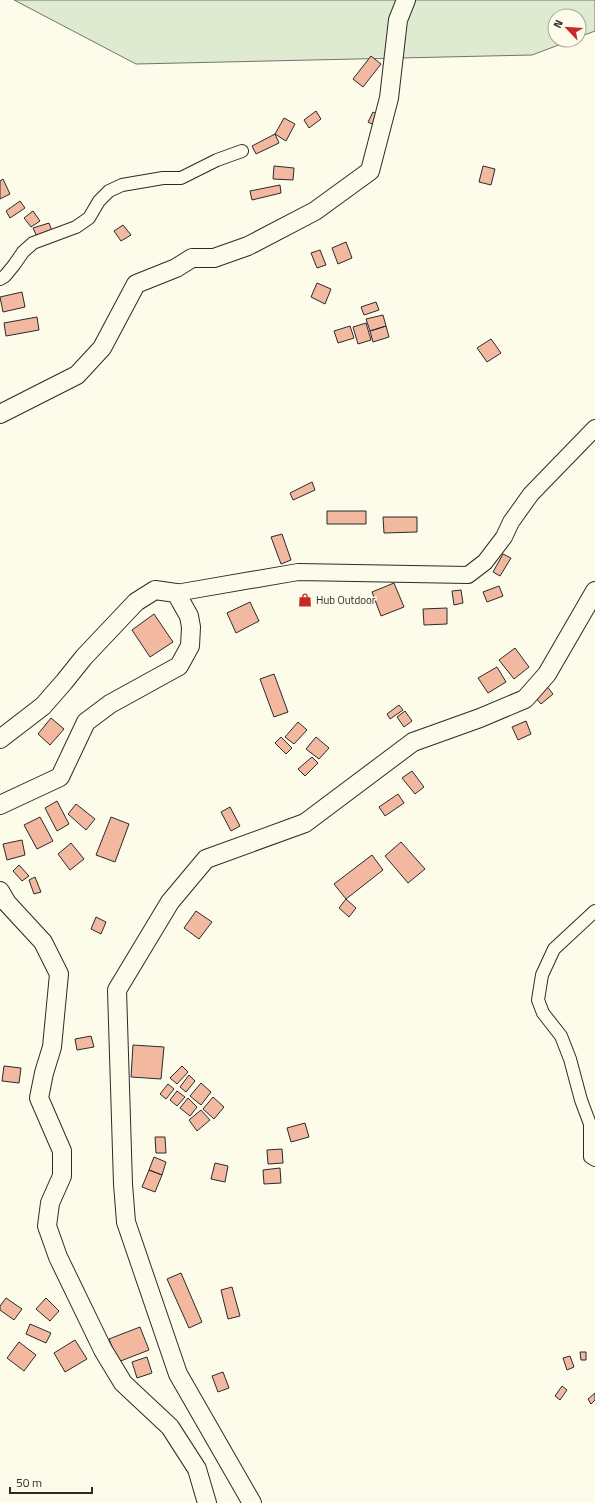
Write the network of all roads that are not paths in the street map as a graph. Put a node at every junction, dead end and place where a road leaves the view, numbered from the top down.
1 (406, 0) edge
2 (242, 151) dead end
3 (0, 279) edge
4 (0, 414) edge
5 (595, 428) edge
6 (595, 591) edge
7 (176, 593) junction
8 (0, 739) edge
9 (0, 805) edge
10 (0, 891) edge
11 (595, 911) edge
12 (595, 1160) edge
13 (207, 1503) edge
14 (252, 1503) edge

1 - 4 highway
2 - 3 street
5 - 7 main road
6 - 14 highway
7 - 8 highway
7 - 9 highway
10 - 13 highway
11 - 12 street

